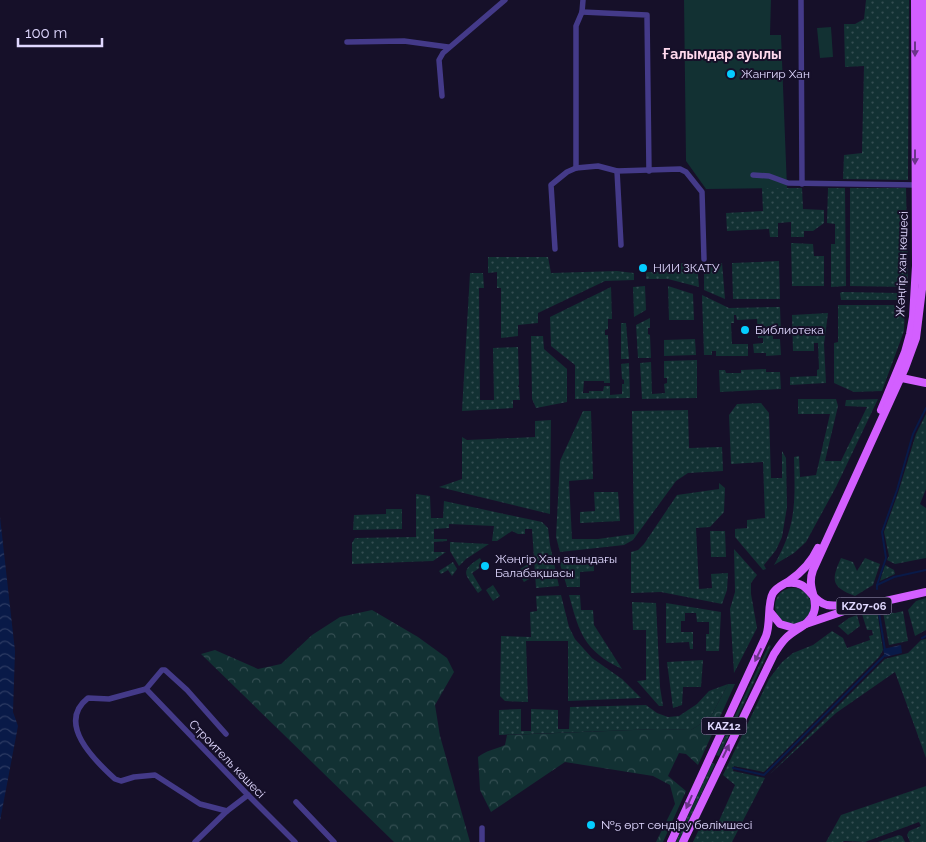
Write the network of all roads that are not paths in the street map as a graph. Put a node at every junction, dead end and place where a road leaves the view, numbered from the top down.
1 (505, 0) edge
2 (583, 0) edge
3 (801, 0) edge
4 (915, 0) edge
5 (923, 0) edge
6 (582, 12) junction
7 (348, 42) dead end
8 (448, 47) junction
9 (442, 96) dead end
10 (576, 168) junction
11 (617, 171) junction
12 (649, 171) junction
13 (753, 176) dead end
14 (802, 184) junction
15 (919, 185) junction
16 (621, 245) dead end
17 (554, 249) dead end
18 (704, 259) dead end
19 (898, 377) junction
20 (926, 383) edge
21 (783, 585) junction
22 (926, 587) edge
23 (926, 592) edge
24 (812, 593) junction
25 (770, 608) junction
26 (803, 625) junction
27 (146, 689) junction
28 (226, 734) dead end
29 (248, 796) junction
30 (296, 802) dead end
31 (227, 811) junction
32 (482, 828) dead end
33 (331, 841) edge
34 (196, 842) edge
35 (295, 842) edge
36 (482, 842) edge
37 (671, 842) edge
38 (683, 842) edge

1 - 8 street
2 - 6 street
3 - 14 street
4 -> 15 main road, Жәңгір хан көшесі / KAZ12
5 - 15 main road, Жәңгір хан көшесі / KAZ12
6 - 10 street
6 - 12 street
7 - 8 street
8 - 9 street
10 - 11 street
10 - 17 street
11 - 12 street
11 - 16 street
12 - 18 street
13 - 14 street
14 - 15 street
15 - 19 main road, Жәңгір хан көшесі / KAZ12
19 - 20 main road
19 - 21 main road, Жәңгір хан көшесі / KAZ12
19 - 24 main road, Жәңгір хан көшесі / KAZ12
21 - 24 main road
21 - 25 main road, Жәңгір хан көшесі / KAZ12
22 - 24 main road, KZ07-06
23 - 26 main road, KZ07-06
24 - 26 main road, Жәңгір хан көшесі / KAZ12
25 - 26 main road
25 -> 37 main road, Жәңгір хан көшесі / KAZ12
38 -> 26 main road, Жәңгір хан көшесі / KAZ12
27 - 28 street
27 - 29 street, Строитель көшесі
27 - 31 street
29 - 31 street
29 - 35 street, Строитель көшесі
30 - 33 street
31 - 34 street
32 - 36 street

